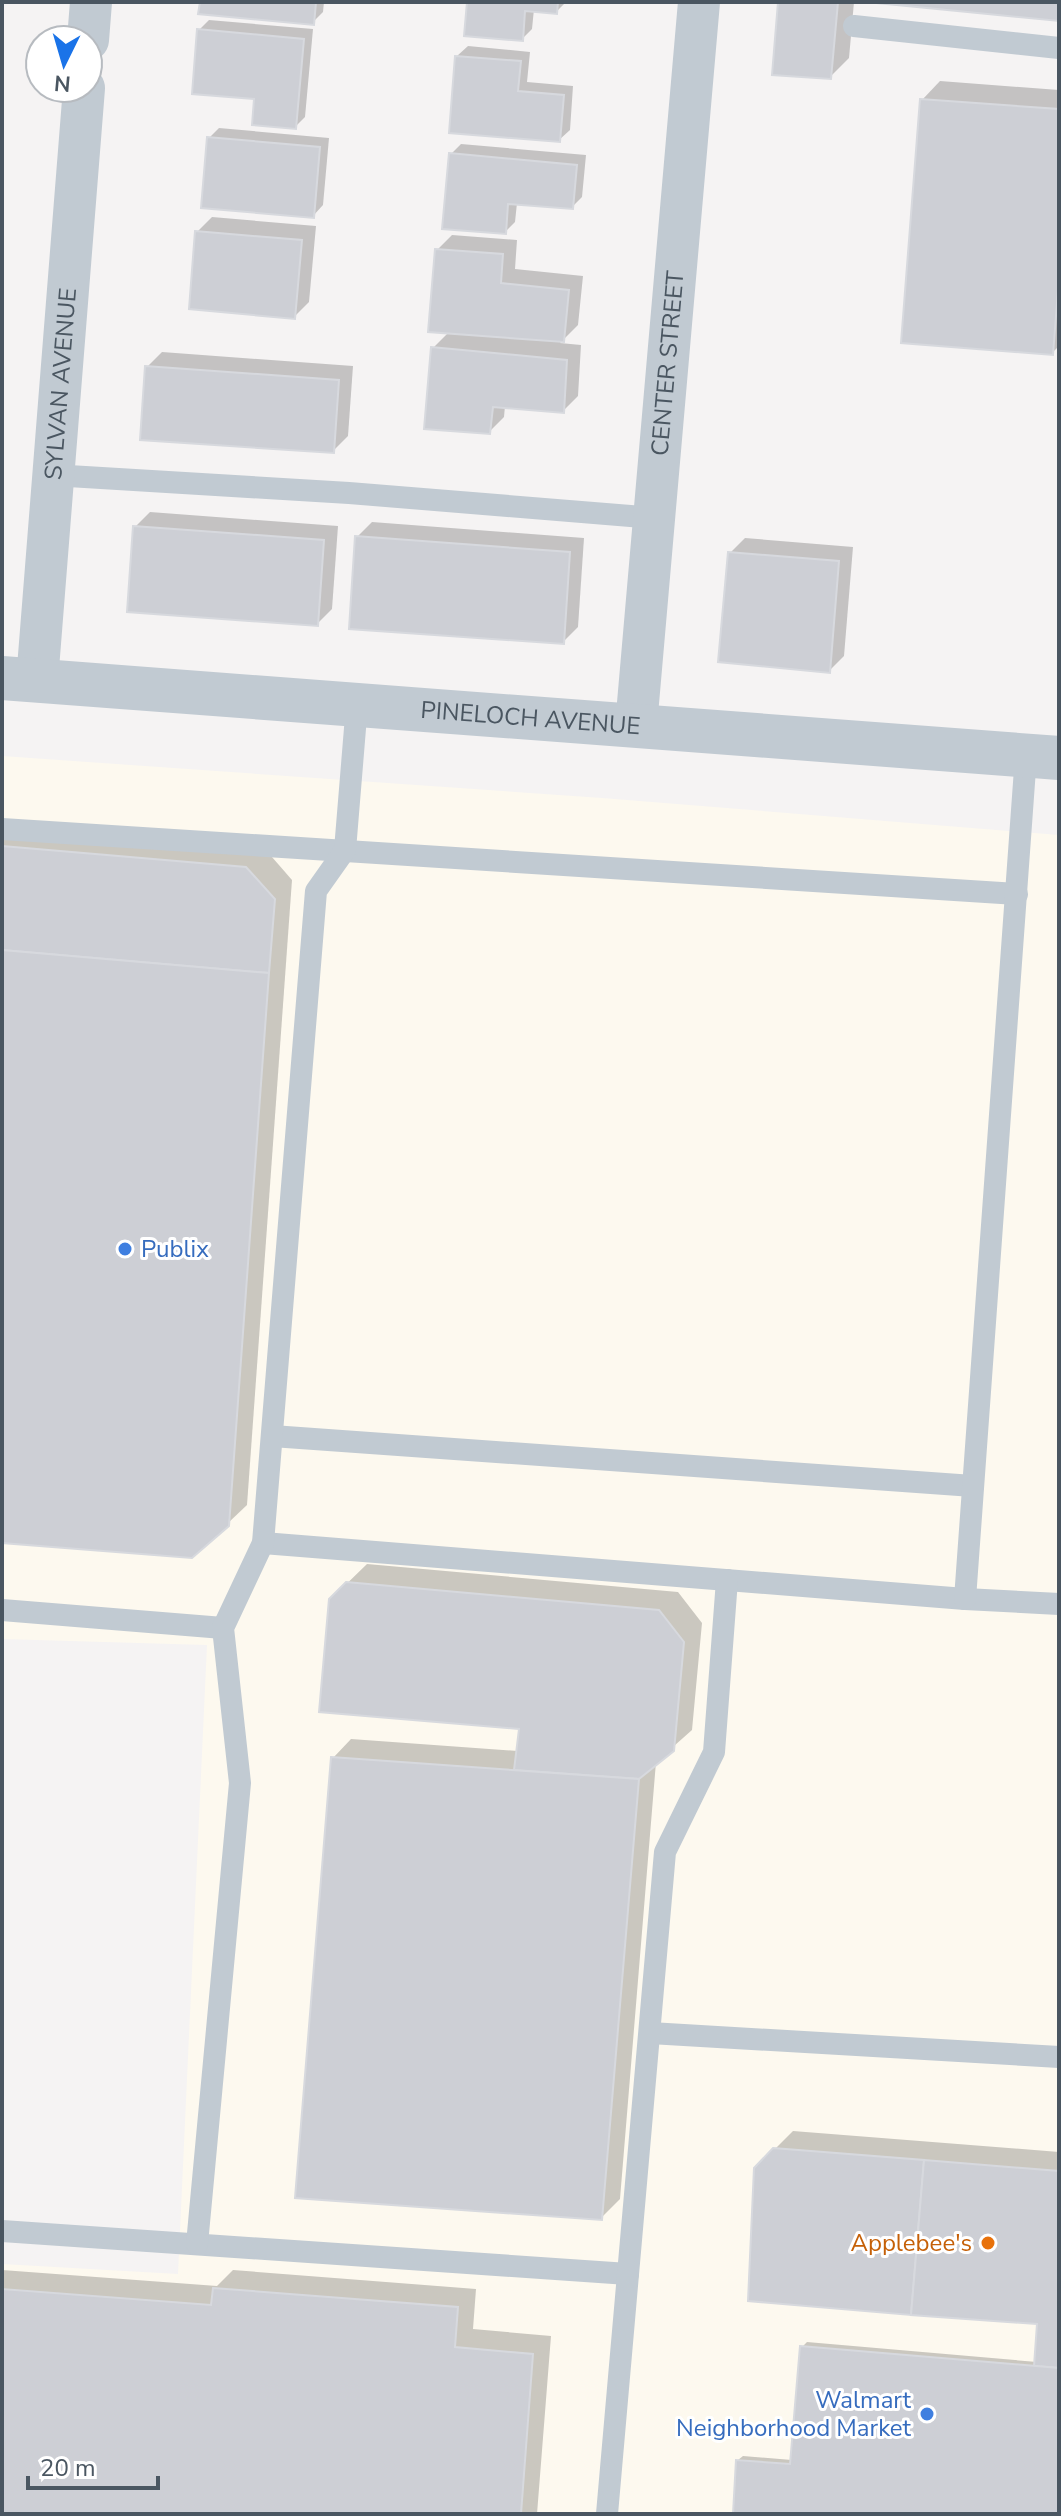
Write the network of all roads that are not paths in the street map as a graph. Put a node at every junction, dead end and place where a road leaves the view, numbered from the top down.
1 (91, 2) edge
2 (699, 2) edge
3 (89, 24) edge
4 (854, 26) dead end
5 (1059, 48) edge
6 (83, 104) edge
7 (52, 475) junction
8 (655, 518) junction
9 (19, 680) edge
10 (357, 704) junction
11 (636, 726) junction
12 (1043, 757) edge
13 (2, 829) edge
14 (345, 850) junction
15 (1017, 894) junction
16 (272, 1436) junction
17 (973, 1486) junction
18 (263, 1543) junction
19 (727, 1580) junction
20 (965, 1599) junction
21 (1059, 1604) edge
22 (2, 1610) edge
23 (223, 1628) junction
24 (650, 2033) junction
25 (1059, 2057) edge
26 (2, 2231) edge
27 (197, 2244) junction
28 (628, 2274) junction
29 (607, 2514) edge

1 - 3 street
2 - 8 street, CENTER STREET
4 - 5 lane
6 - 7 street, SYLVAN AVENUE
7 - 8 lane
7 - 9 street, SYLVAN AVENUE
8 - 11 street, CENTER STREET
9 - 10 street, PINELOCH AVENUE
10 - 11 street, PINELOCH AVENUE
10 - 14 lane
11 - 12 street, PINELOCH AVENUE
12 - 15 lane
13 - 14 lane
14 - 15 lane
14 - 16 lane
15 - 17 lane
16 - 17 lane
16 - 18 lane
17 - 20 lane
18 - 19 lane
18 - 23 lane
19 - 20 lane
19 - 24 lane
20 - 21 lane
22 - 23 lane
23 - 27 lane
24 - 25 lane
24 - 28 lane
26 - 27 lane
27 - 28 lane
28 - 29 lane

